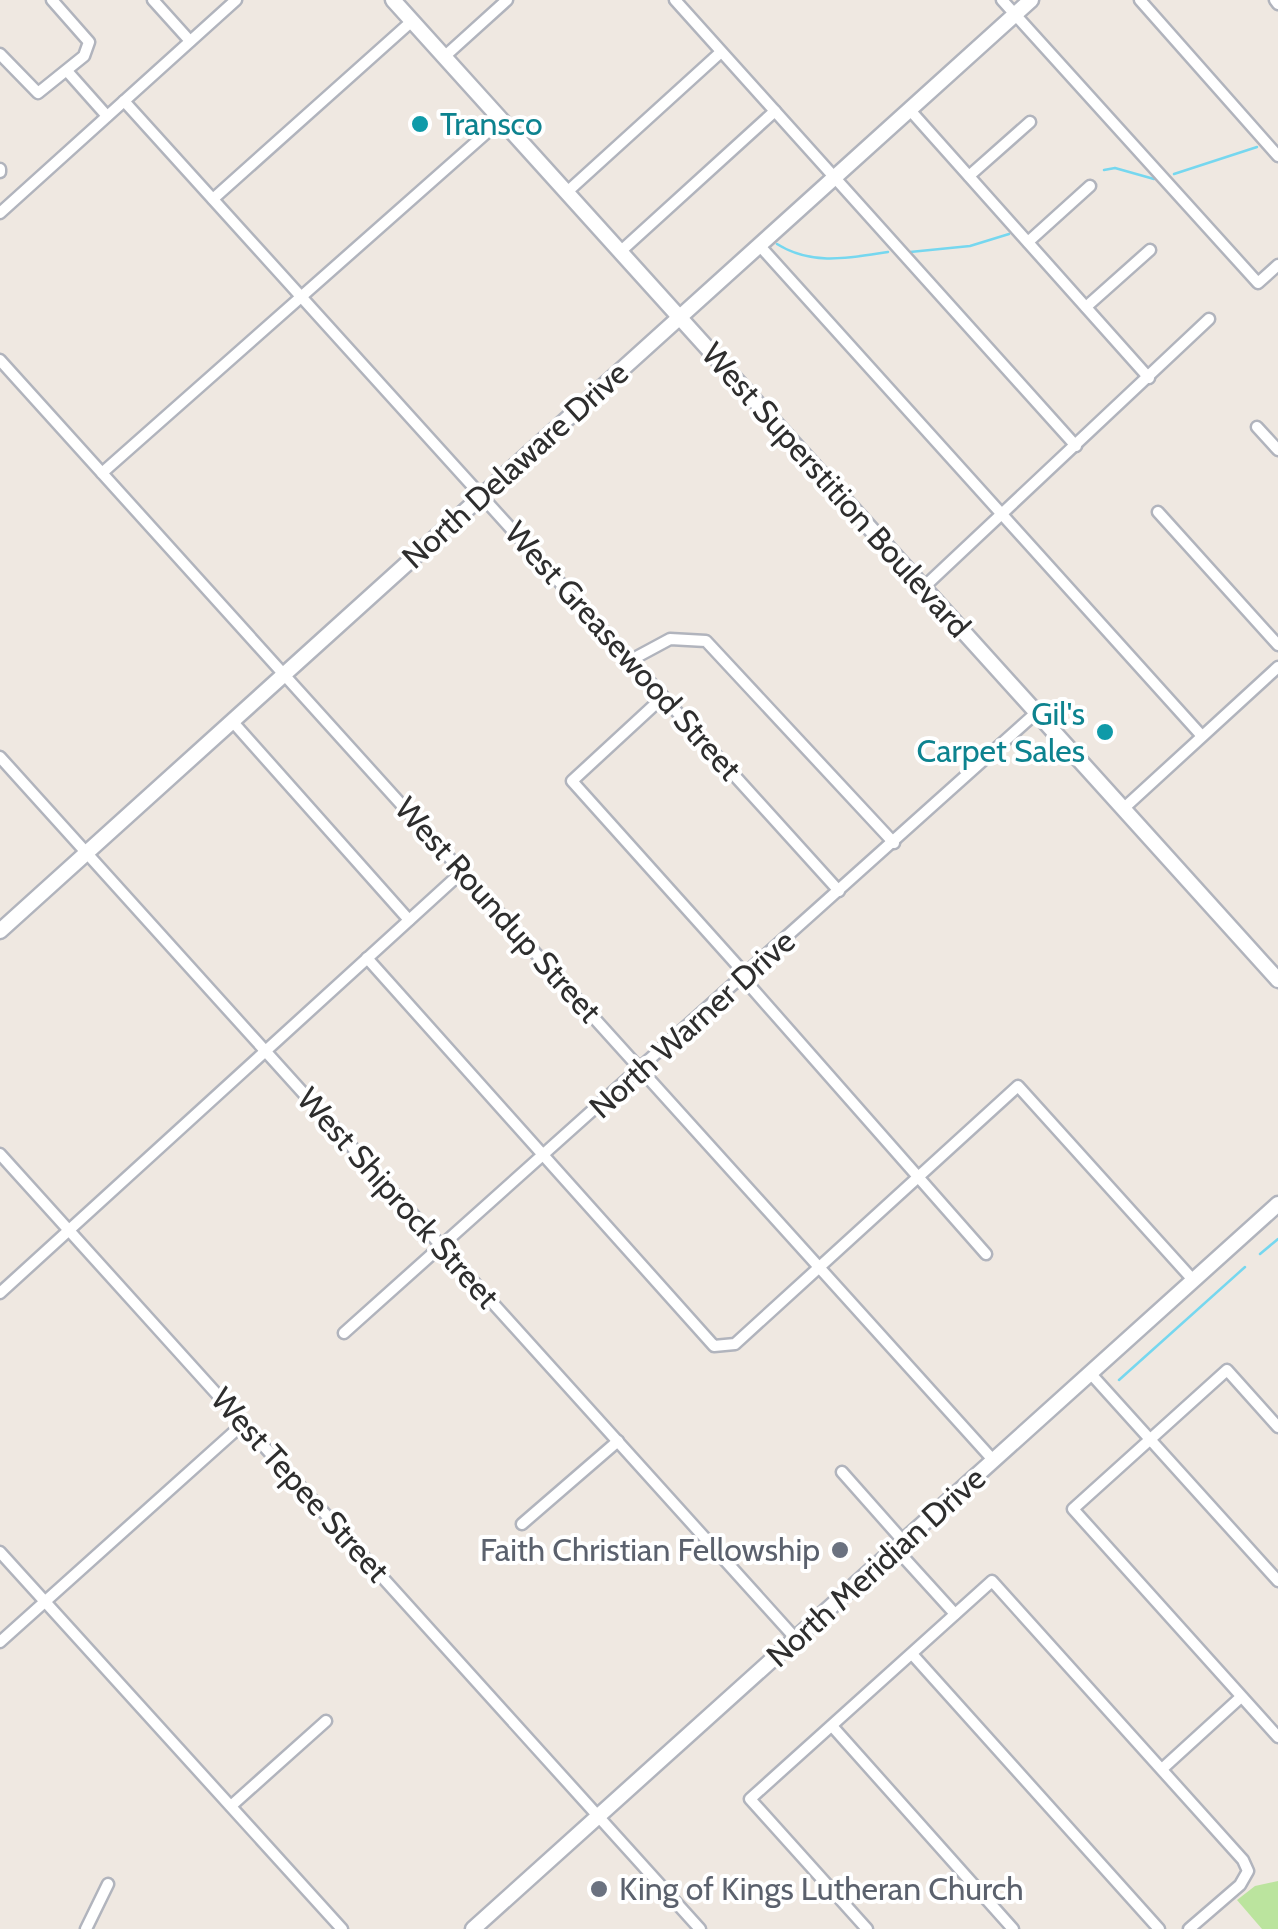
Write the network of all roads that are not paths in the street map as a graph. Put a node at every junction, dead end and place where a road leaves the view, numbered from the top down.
1 (53, 0) edge
2 (153, 0) edge
3 (236, 0) edge
4 (393, 0) edge
5 (507, 0) edge
6 (675, 0) edge
7 (1002, 0) edge
8 (1031, 0) edge
9 (1140, 0) edge
10 (1015, 14) junction
11 (412, 21) junction
12 (190, 41) junction
13 (721, 52) junction
14 (0, 54) edge
15 (444, 57) junction
16 (67, 71) junction
17 (124, 101) junction
18 (909, 109) junction
19 (775, 111) junction
20 (108, 116) junction
21 (501, 120) junction
22 (1030, 122) dead end
23 (1278, 156) edge
24 (969, 176) junction
25 (834, 177) junction
26 (1090, 186) dead end
27 (567, 192) junction
28 (214, 200) junction
29 (0, 213) edge
30 (1028, 242) junction
31 (760, 245) junction
32 (1150, 250) dead end
33 (621, 251) junction
34 (1278, 265) edge
35 (302, 298) junction
36 (1086, 308) junction
37 (680, 317) junction
38 (1208, 319) dead end
39 (0, 360) edge
40 (1149, 378) junction
41 (1257, 427) dead end
42 (1076, 446) junction
43 (1278, 450) edge
44 (102, 473) junction
45 (482, 496) junction
46 (1158, 512) dead end
47 (1002, 514) junction
48 (924, 586) junction
49 (1278, 645) edge
50 (631, 660) junction
51 (1278, 667) edge
52 (284, 674) junction
53 (664, 697) junction
54 (1037, 712) junction
55 (232, 721) junction
56 (1201, 735) junction
57 (0, 756) edge
58 (1124, 809) junction
59 (894, 844) junction
60 (86, 852) junction
61 (463, 872) junction
62 (839, 891) junction
63 (410, 920) junction
64 (0, 930) edge
65 (367, 958) junction
66 (744, 976) junction
67 (1278, 980) edge
68 (265, 1050) junction
69 (642, 1069) junction
70 (0, 1154) edge
71 (544, 1157) junction
72 (920, 1177) junction
73 (1278, 1204) edge
74 (70, 1230) junction
75 (442, 1247) junction
76 (986, 1254) dead end
77 (821, 1268) junction
78 (1194, 1281) junction
79 (0, 1293) edge
80 (344, 1332) dead end
81 (1091, 1374) junction
82 (244, 1423) junction
83 (1278, 1427) edge
84 (1150, 1439) junction
85 (618, 1441) junction
86 (994, 1461) junction
87 (842, 1472) dead end
88 (522, 1524) dead end
89 (900, 1546) junction
90 (0, 1552) edge
91 (1278, 1581) edge
92 (46, 1602) junction
93 (955, 1614) junction
94 (796, 1639) junction
95 (0, 1642) edge
96 (912, 1654) junction
97 (1241, 1696) junction
98 (326, 1721) dead end
99 (832, 1726) junction
100 (1278, 1737) edge
101 (1162, 1769) junction
102 (231, 1806) junction
103 (599, 1817) junction
104 (108, 1884) dead end
105 (86, 1929) edge
106 (342, 1929) edge
107 (472, 1929) edge
108 (700, 1929) edge
109 (867, 1929) edge
110 (1013, 1929) edge
111 (1158, 1929) edge
112 (1189, 1929) edge

1 - 16 street
2 - 12 street
3 - 12 street
4 - 11 street, West Superstition Boulevard
5 - 15 street
6 - 13 street
7 - 10 street
8 - 10 street, North Delaware Drive
9 - 23 street
10 - 18 street, North Delaware Drive
10 - 34 street
11 - 15 street, West Superstition Boulevard
11 - 28 street
12 - 17 street
13 - 19 street
13 - 27 street
14 - 16 street
15 - 21 street, West Superstition Boulevard
16 - 20 street
17 - 20 street
17 - 28 street, West Greasewood Street
18 - 24 street
18 - 25 street, North Delaware Drive
19 - 25 street
19 - 33 street
20 - 29 street
21 - 27 street, West Superstition Boulevard
21 - 35 street
22 - 24 street
24 - 30 street
25 - 31 street, North Delaware Drive
25 - 42 street
26 - 30 street
27 - 33 street, West Superstition Boulevard
28 - 35 street, West Greasewood Street
30 - 36 street
31 - 37 street, North Delaware Drive
31 - 47 street
32 - 36 street
33 - 37 street, West Superstition Boulevard
35 - 44 street
35 - 45 street, West Greasewood Street
36 - 40 street
37 - 45 street, North Delaware Drive
37 - 48 street, West Superstition Boulevard
38 - 40 street
39 - 44 street, West Roundup Street
40 - 42 street
41 - 43 street
42 - 47 street
44 - 52 street, West Roundup Street
45 - 50 street, West Greasewood Street
45 - 52 street, North Delaware Drive
46 - 49 street
47 - 48 street
47 - 56 street
48 - 54 street, West Superstition Boulevard
50 - 53 street, West Greasewood Street
50 - 59 street
51 - 56 street
52 - 55 street, North Delaware Drive
52 - 61 street, West Roundup Street
53 - 62 street, West Greasewood Street
53 - 66 street
54 - 58 street, West Superstition Boulevard
54 - 59 street, North Warner Drive
55 - 60 street, North Delaware Drive
55 - 63 street
56 - 58 street
57 - 60 street, West Shiprock Street
58 - 67 street, West Superstition Boulevard
59 - 62 street, North Warner Drive
60 - 64 street, North Delaware Drive
60 - 68 street, West Shiprock Street
61 - 63 street
61 - 69 street, West Roundup Street
62 - 66 street, North Warner Drive
63 - 65 street
65 - 68 street
65 - 71 street
66 - 69 street, North Warner Drive
66 - 72 street
68 - 74 street
68 - 75 street, West Shiprock Street
69 - 71 street, North Warner Drive
69 - 77 street, West Roundup Street
70 - 74 street, West Tepee Street
71 - 75 street, North Warner Drive
71 - 77 street
72 - 76 street
72 - 77 street
72 - 78 street
73 - 78 street, North Meridian Drive
74 - 79 street
74 - 82 street, West Tepee Street
75 - 80 street, North Warner Drive
75 - 85 street, West Shiprock Street
77 - 86 street, West Roundup Street
78 - 81 street, North Meridian Drive
81 - 84 street
81 - 86 street, North Meridian Drive
82 - 92 street
82 - 103 street, West Tepee Street
83 - 84 street
84 - 91 street
84 - 97 street
85 - 88 street
85 - 94 street, West Shiprock Street
86 - 89 street, North Meridian Drive
87 - 89 street
89 - 93 street
89 - 94 street, North Meridian Drive
90 - 92 street
92 - 95 street
92 - 102 street
93 - 96 street
93 - 101 street
94 - 103 street, North Meridian Drive
96 - 99 street
96 - 111 street
97 - 100 street
97 - 101 street
98 - 102 street
99 - 109 street
99 - 110 street
101 - 112 street
102 - 106 street
103 - 107 street, North Meridian Drive
103 - 108 street, West Tepee Street
104 - 105 street

